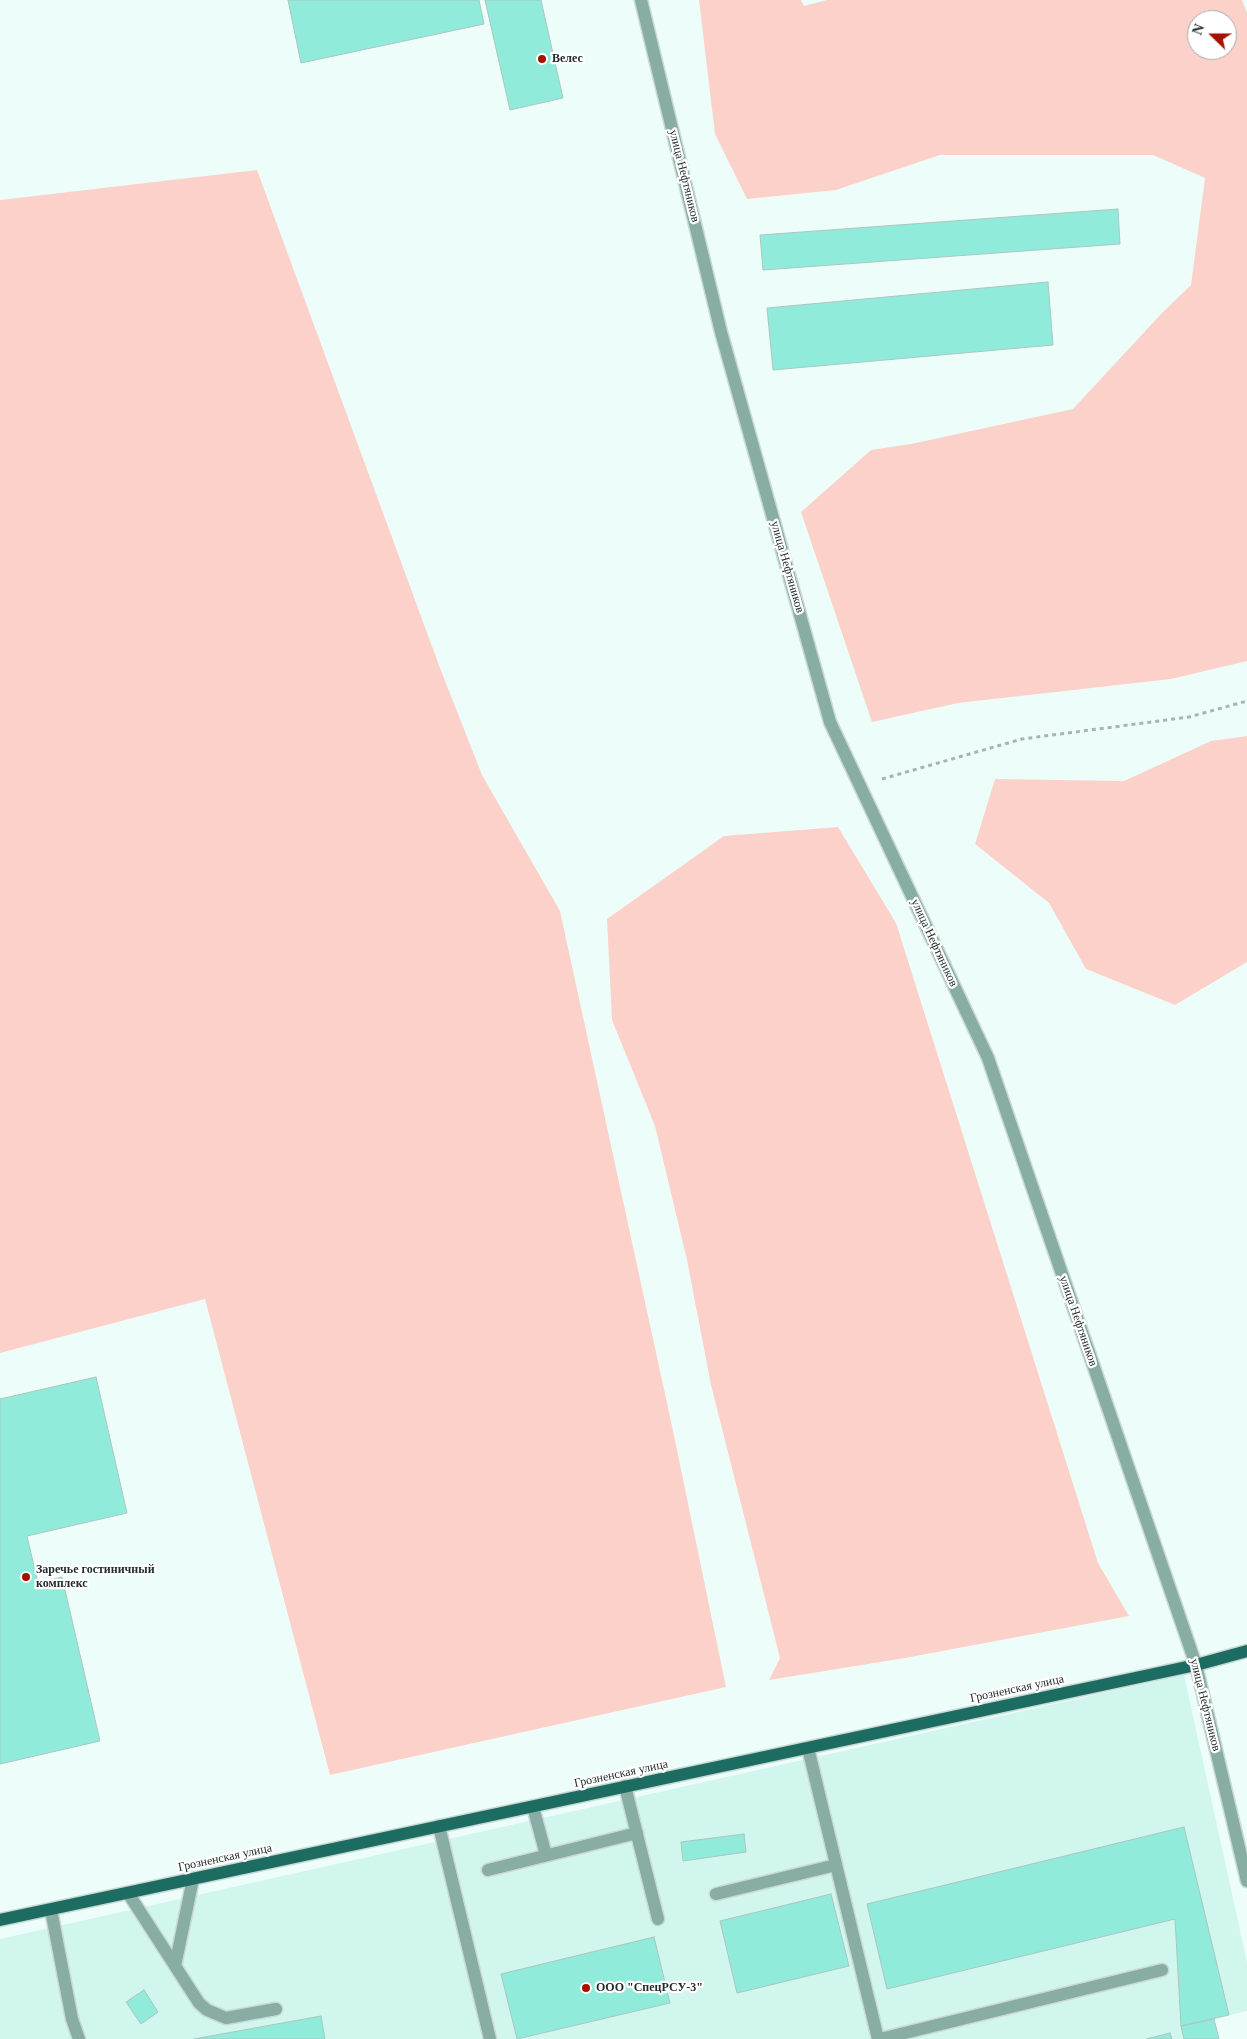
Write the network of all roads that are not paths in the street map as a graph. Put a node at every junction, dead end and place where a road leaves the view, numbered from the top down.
1 (641, 0) edge
2 (1247, 1651) edge
3 (1196, 1665) junction
4 (808, 1748) junction
5 (625, 1786) junction
6 (533, 1806) junction
7 (439, 1826) junction
8 (637, 1833) junction
9 (546, 1856) junction
10 (836, 1865) junction
11 (488, 1870) dead end
12 (193, 1879) junction
13 (1247, 1881) edge
14 (128, 1893) junction
15 (716, 1894) dead end
16 (51, 1910) junction
17 (658, 1919) dead end
18 (0, 1920) edge
19 (175, 1966) junction
20 (1162, 1970) dead end
21 (276, 2009) dead end
22 (79, 2039) edge
23 (490, 2039) edge
24 (879, 2039) edge

1 - 3 street, улица Нефтяников
2 - 3 main road, Грозненская улица
3 - 4 main road, Грозненская улица
3 - 13 street, улица Нефтяников
4 - 5 main road, Грозненская улица
4 - 10 street
5 - 6 main road, Грозненская улица
5 - 8 street
6 - 7 main road, Грозненская улица
6 - 9 street
7 - 12 main road, Грозненская улица
7 - 23 street
8 - 9 street
8 - 17 street
9 - 11 street
10 - 15 street
10 - 24 street
12 - 14 main road, Грозненская улица
12 - 19 street
14 - 16 main road, Грозненская улица
14 - 19 street
16 - 18 main road, Грозненская улица
16 - 22 street
19 - 21 street
20 - 24 street

